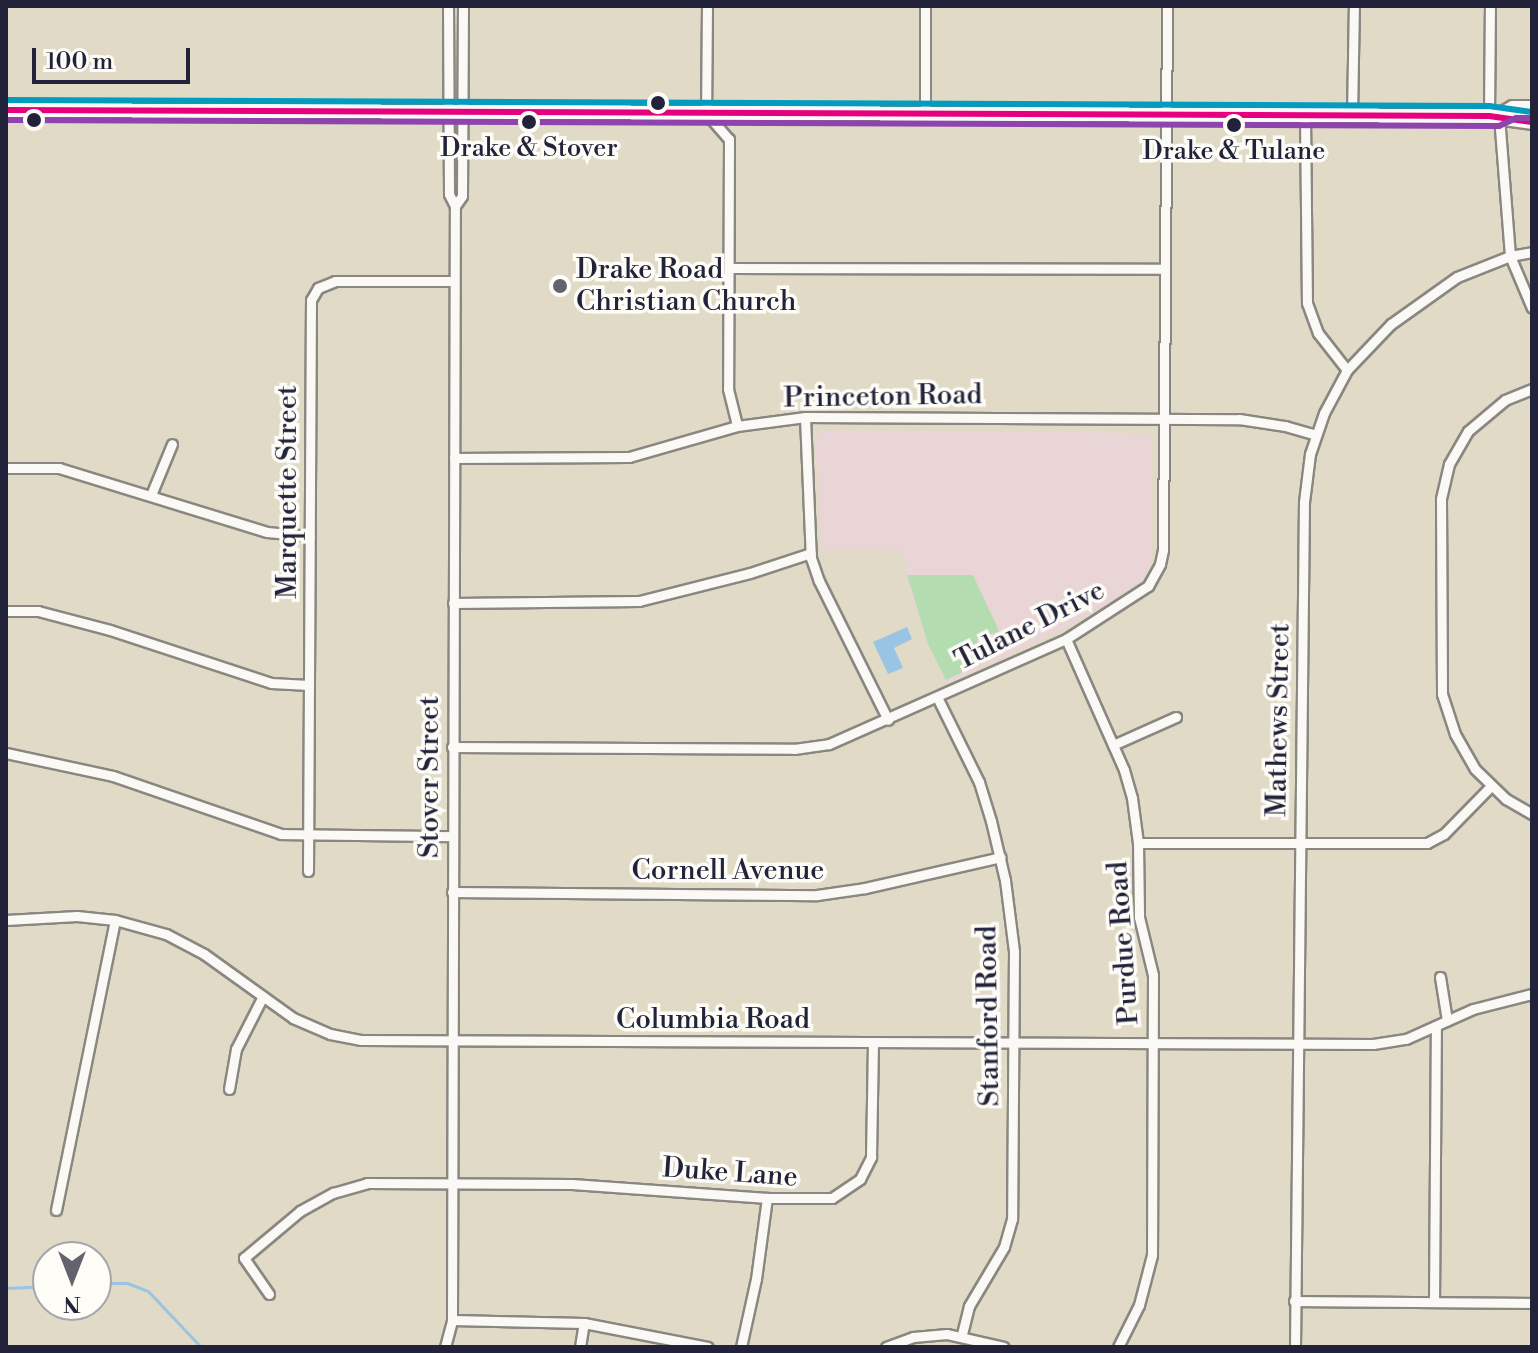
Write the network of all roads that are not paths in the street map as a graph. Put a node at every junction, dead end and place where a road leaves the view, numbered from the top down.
1 (448, 6) edge
2 (463, 6) edge
3 (707, 6) edge
4 (925, 6) edge
5 (1167, 6) edge
6 (1354, 6) edge
7 (1490, 6) edge
8 (1532, 108) edge
9 (6, 110) edge
10 (455, 112) junction
11 (706, 113) junction
12 (925, 114) junction
13 (1165, 115) junction
14 (1305, 115) junction
15 (1352, 116) junction
16 (1494, 116) junction
17 (1532, 122) edge
18 (1532, 252) edge
19 (1510, 256) junction
20 (729, 268) junction
21 (1165, 269) junction
22 (454, 281) junction
23 (1532, 308) edge
24 (1347, 370) junction
25 (1532, 389) edge
26 (805, 417) junction
27 (1164, 418) junction
28 (737, 426) junction
29 (1316, 435) junction
30 (172, 444) dead end
31 (454, 458) junction
32 (6, 468) edge
33 (151, 495) junction
34 (310, 536) junction
35 (811, 553) junction
36 (453, 603) junction
37 (6, 611) edge
38 (1066, 639) junction
39 (309, 685) junction
40 (937, 697) junction
41 (1176, 717) dead end
42 (888, 720) junction
43 (1113, 745) junction
44 (452, 747) junction
45 (6, 753) edge
46 (1491, 786) junction
47 (1532, 814) edge
48 (308, 836) junction
49 (452, 836) junction
50 (1138, 843) junction
51 (1300, 844) junction
52 (1001, 857) junction
53 (308, 871) dead end
54 (452, 892) junction
55 (6, 920) edge
56 (115, 920) junction
57 (1440, 977) dead end
58 (1532, 994) edge
59 (263, 996) junction
60 (1447, 1020) junction
61 (1436, 1026) junction
62 (451, 1041) junction
63 (873, 1042) junction
64 (1013, 1043) junction
65 (1153, 1043) junction
66 (1297, 1044) junction
67 (229, 1089) dead end
68 (450, 1182) junction
69 (767, 1198) junction
70 (56, 1210) dead end
71 (269, 1294) dead end
72 (1294, 1301) junction
73 (1434, 1302) junction
74 (1532, 1303) edge
75 (452, 1320) junction
76 (584, 1323) junction
77 (962, 1335) junction
78 (445, 1347) edge
79 (580, 1347) edge
80 (708, 1347) edge
81 (741, 1347) edge
82 (886, 1347) edge
83 (1004, 1347) edge
84 (1118, 1347) edge
85 (1295, 1347) edge

1 - 10 street, Stover Street
2 - 10 street, Stover Street
3 - 11 street
4 - 12 street
5 - 13 street, Tulane Drive
6 - 15 street
7 - 16 street
8 - 16 main road
9 - 10 main road
10 - 11 main road
10 - 22 street, Stover Street
11 - 12 main road
11 - 20 street
12 - 13 main road
13 - 14 main road
13 - 21 street, Tulane Drive
14 - 15 main road
14 - 24 street
15 - 16 main road
16 - 17 main road
16 - 19 street
18 - 19 street
19 - 23 street
19 - 24 street
20 - 21 street
20 - 28 street
21 - 27 street, Tulane Drive
22 - 31 street, Stover Street
22 - 34 street, Marquette Street
24 - 29 street, Mathews Street
25 - 46 street
26 - 27 street, Princeton Road
26 - 28 street, Princeton Road
26 - 35 street
27 - 29 street, Princeton Road
27 - 38 street, Tulane Drive
28 - 31 street, Princeton Road
29 - 51 street, Mathews Street
30 - 33 street
31 - 36 street, Stover Street
32 - 33 street
33 - 34 street
34 - 39 street, Marquette Street
35 - 36 street
35 - 42 street
36 - 44 street, Stover Street
37 - 39 street
38 - 40 street, Tulane Drive
38 - 43 street, Purdue Road
39 - 48 street, Marquette Street
40 - 42 street, Tulane Drive
40 - 52 street, Stanford Road
41 - 43 street
42 - 44 street, Tulane Drive
43 - 50 street, Purdue Road
44 - 49 street, Stover Street
45 - 48 street
46 - 47 street
46 - 51 street
48 - 49 street
48 - 53 street, Marquette Street
49 - 54 street, Stover Street
50 - 51 street
50 - 65 street, Purdue Road
51 - 66 street, Mathews Street
52 - 54 street, Cornell Avenue
52 - 64 street, Stanford Road
54 - 62 street, Stover Street
55 - 56 street, Columbia Road
56 - 59 street, Columbia Road
56 - 70 street
57 - 60 street
58 - 60 street, Columbia Road
59 - 62 street, Columbia Road
59 - 67 street
60 - 61 street, Columbia Road
61 - 66 street, Columbia Road
61 - 73 street
62 - 63 street, Columbia Road
62 - 68 street, Stover Street
63 - 64 street, Columbia Road
63 - 69 street, Duke Lane
64 - 65 street, Columbia Road
64 - 77 street, Stanford Road
65 - 66 street, Columbia Road
65 - 84 street, Purdue Road
66 - 72 street, Mathews Street
68 - 69 street, Duke Lane
68 - 71 street, Duke Lane
68 - 75 street, Stover Street
69 - 81 street
72 - 73 street
72 - 85 street, Mathews Street
73 - 74 street
75 - 76 street
75 - 78 street, Stover Street
76 - 79 street
76 - 80 street
77 - 82 street
77 - 83 street

